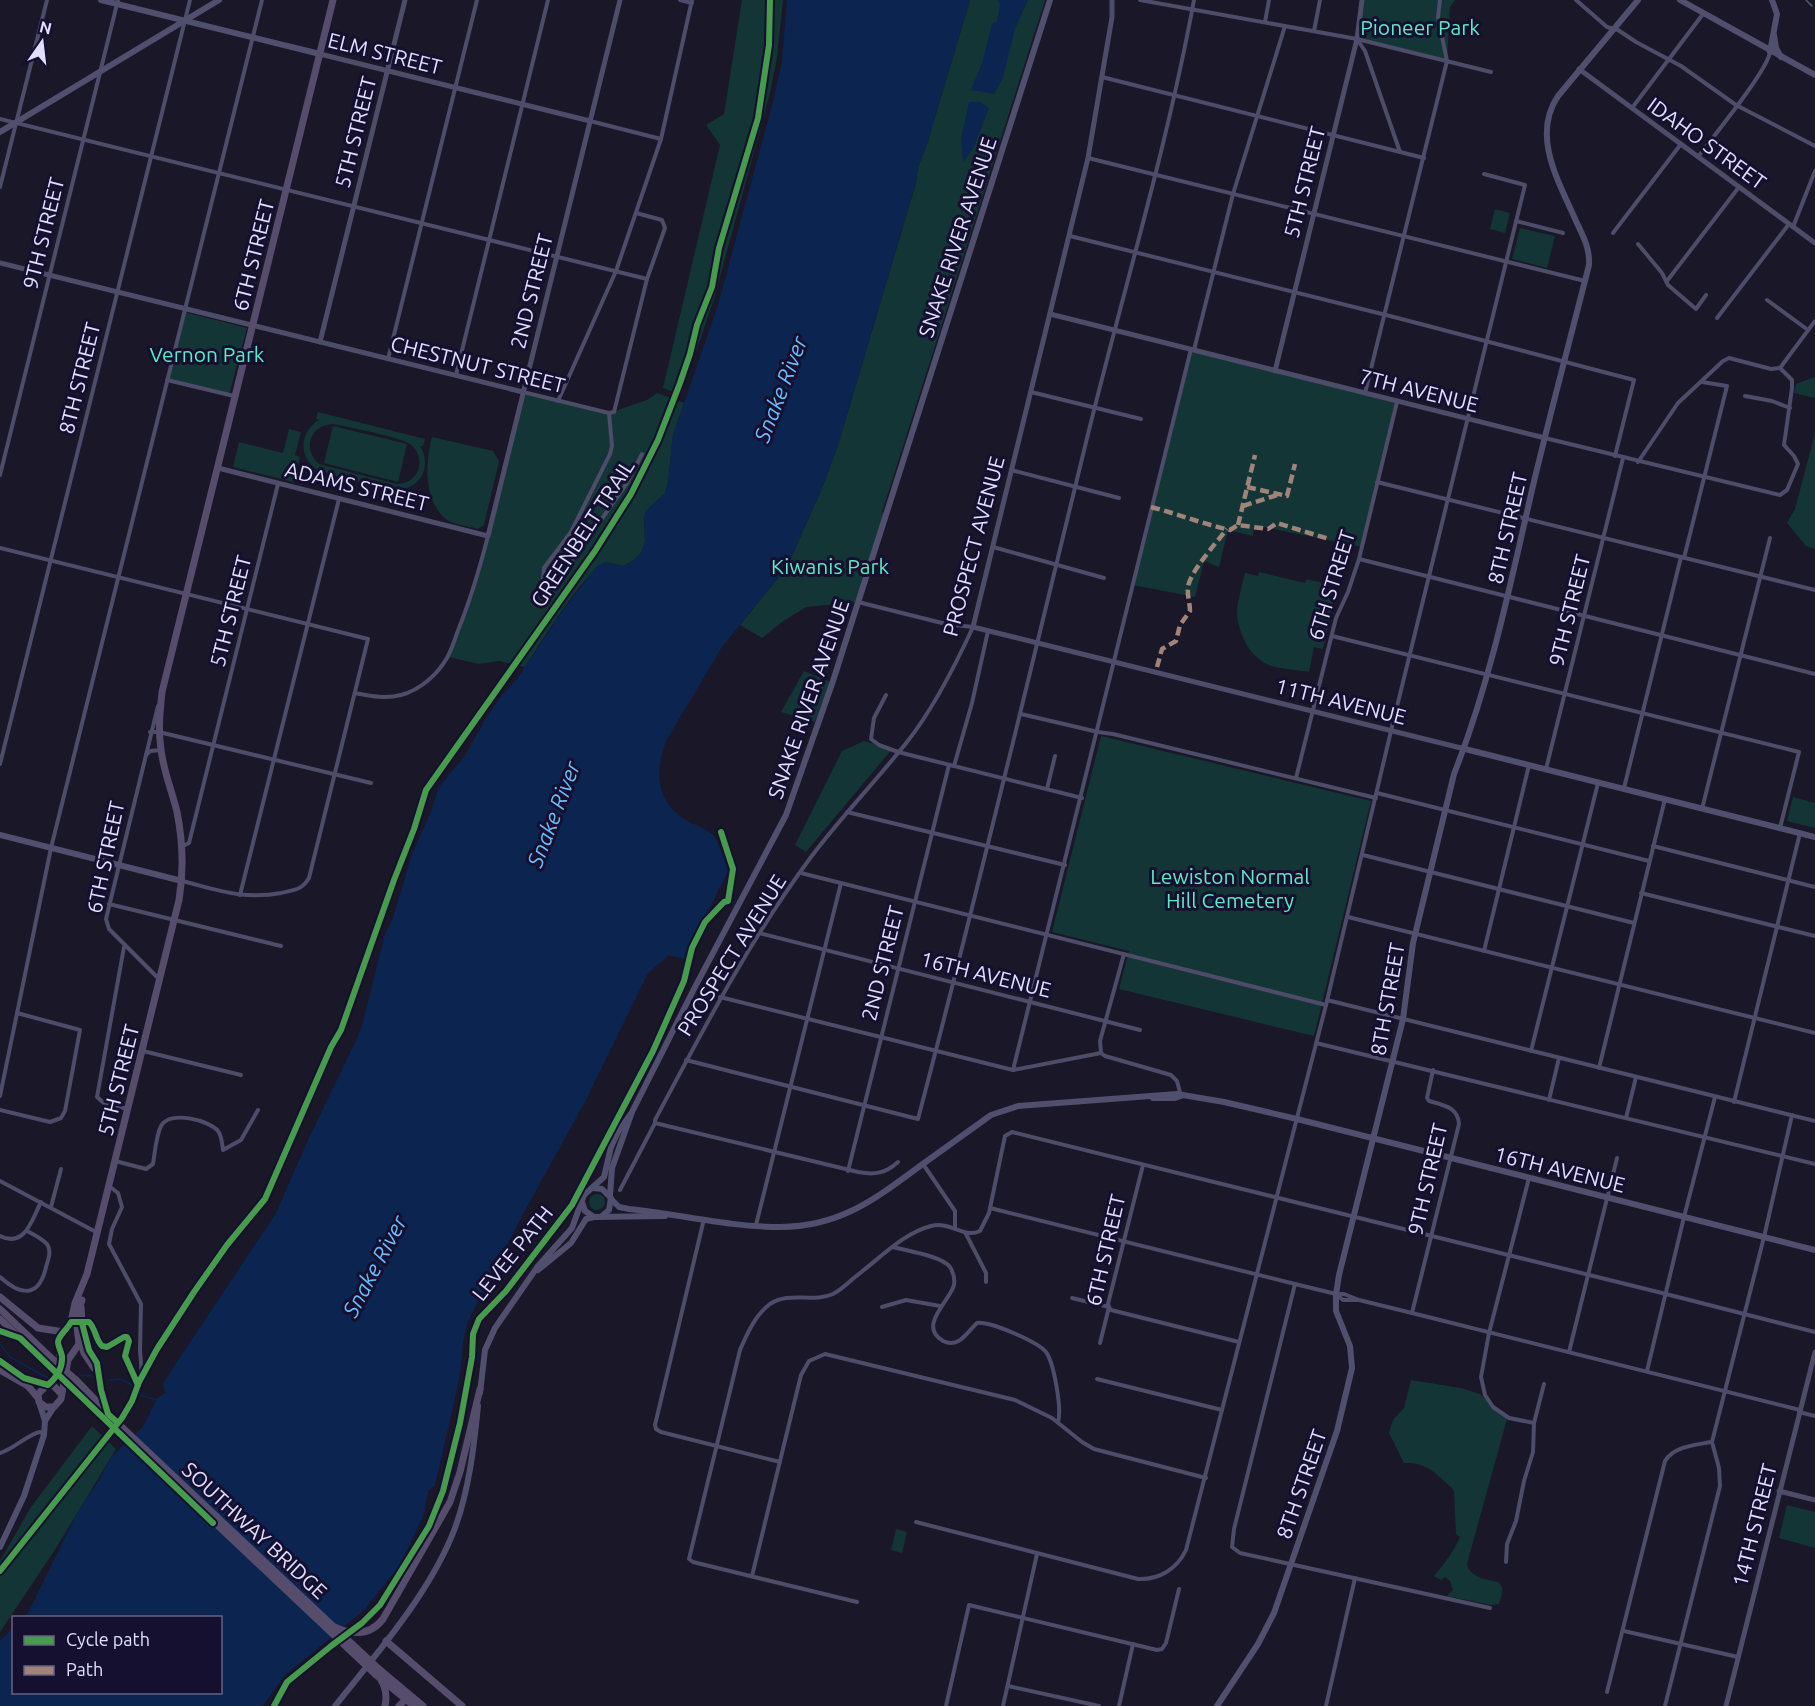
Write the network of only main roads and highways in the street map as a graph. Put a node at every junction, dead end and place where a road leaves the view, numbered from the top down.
1 (101, 0) edge
2 (219, 0) edge
3 (333, 0) edge
4 (1050, 0) edge
5 (1638, 0) edge
6 (1680, 0) edge
7 (1772, 0) edge
8 (118, 2) edge
9 (184, 21) junction
10 (1743, 36) junction
11 (1773, 37) junction
12 (1770, 52) junction
13 (320, 54) junction
14 (1781, 57) junction
15 (1815, 75) edge
16 (0, 132) edge
17 (1465, 749) junction
18 (0, 835) edge
19 (1815, 837) edge
20 (182, 847) joint
21 (182, 881) junction
22 (632, 1112) junction
23 (1374, 1138) junction
24 (593, 1188) junction
25 (610, 1197) junction
26 (582, 1200) junction
27 (677, 1216) junction
28 (597, 1217) junction
29 (1815, 1250) edge
30 (527, 1281) junction
31 (83, 1287) junction
32 (0, 1298) edge
33 (82, 1300) junction
34 (0, 1309) edge
35 (0, 1319) edge
36 (0, 1331) edge
37 (65, 1332) junction
38 (20, 1338) junction
39 (79, 1339) junction
40 (45, 1357) junction
41 (0, 1361) edge
42 (0, 1370) edge
43 (99, 1378) junction
44 (47, 1385) junction
45 (480, 1389) junction
46 (61, 1396) junction
47 (39, 1400) junction
48 (54, 1407) junction
49 (106, 1416) junction
50 (45, 1421) junction
51 (0, 1547) edge
52 (334, 1627) junction
53 (386, 1641) junction
54 (378, 1672) junction
55 (404, 1690) junction
56 (406, 1699) junction
57 (335, 1706) edge
58 (385, 1706) edge
59 (399, 1706) edge
60 (414, 1706) edge
61 (423, 1706) edge
62 (462, 1706) edge
63 (1217, 1706) edge

1 - 8 main road, ELM STREET
2 - 9 main road
3 - 13 main road, 6TH STREET
4 - 22 main road, SNAKE RIVER AVENUE
5 - 17 main road, 8TH STREET
6 - 10 main road
7 - 11 main road
8 - 9 main road, ELM STREET
9 - 13 main road, ELM STREET
9 - 16 main road
10 - 11 main road
10 - 12 main road
11 - 12 main road
11 - 14 main road
12 - 14 main road
13 - 20 main road, 6TH STREET
14 - 15 main road
17 - 19 main road, 11TH AVENUE
17 - 23 main road, 8TH STREET
18 - 21 main road
20 - 21 main road, 5TH STREET
21 - 31 main road, 5TH STREET
22 - 24 main road, SNAKE RIVER AVENUE
22 - 25 main road, SNAKE RIVER AVENUE
23 - 27 main road, 16TH AVENUE
23 - 29 main road, 16TH AVENUE
23 - 63 main road, 8TH STREET
24 - 25 main road
24 - 26 main road
25 - 27 main road
25 - 28 main road
26 - 28 main road
26 - 30 main road
27 - 28 main road
28 - 30 main road
30 - 45 main road
31 - 33 main road, 5TH STREET
31 - 37 main road, 5TH STREET
32 - 37 main road
33 - 39 main road, 5TH STREET
33 - 43 main road
34 - 40 main road
35 - 38 main road
36 - 38 main road
37 - 39 main road
37 - 44 main road, 5TH STREET
38 - 40 main road
39 - 43 main road
39 - 46 main road
40 - 49 main road, bridge
41 - 44 main road
42 - 47 main road
43 - 49 main road
44 - 46 main road
44 - 47 main road
45 - 52 main road
45 - 53 main road
46 - 48 main road
47 - 48 main road
47 - 50 main road
48 - 50 main road
49 - 52 main road, SOUTHWAY BRIDGE, bridge
49 - 54 main road, SOUTHWAY BRIDGE, bridge
50 - 51 main road
52 - 54 main road, SOUTHWAY BRIDGE, bridge
53 - 57 main road
53 - 62 main road
54 - 55 main road
54 - 56 main road
54 - 58 main road
55 - 56 main road
55 - 61 main road
56 - 59 main road
56 - 60 main road

